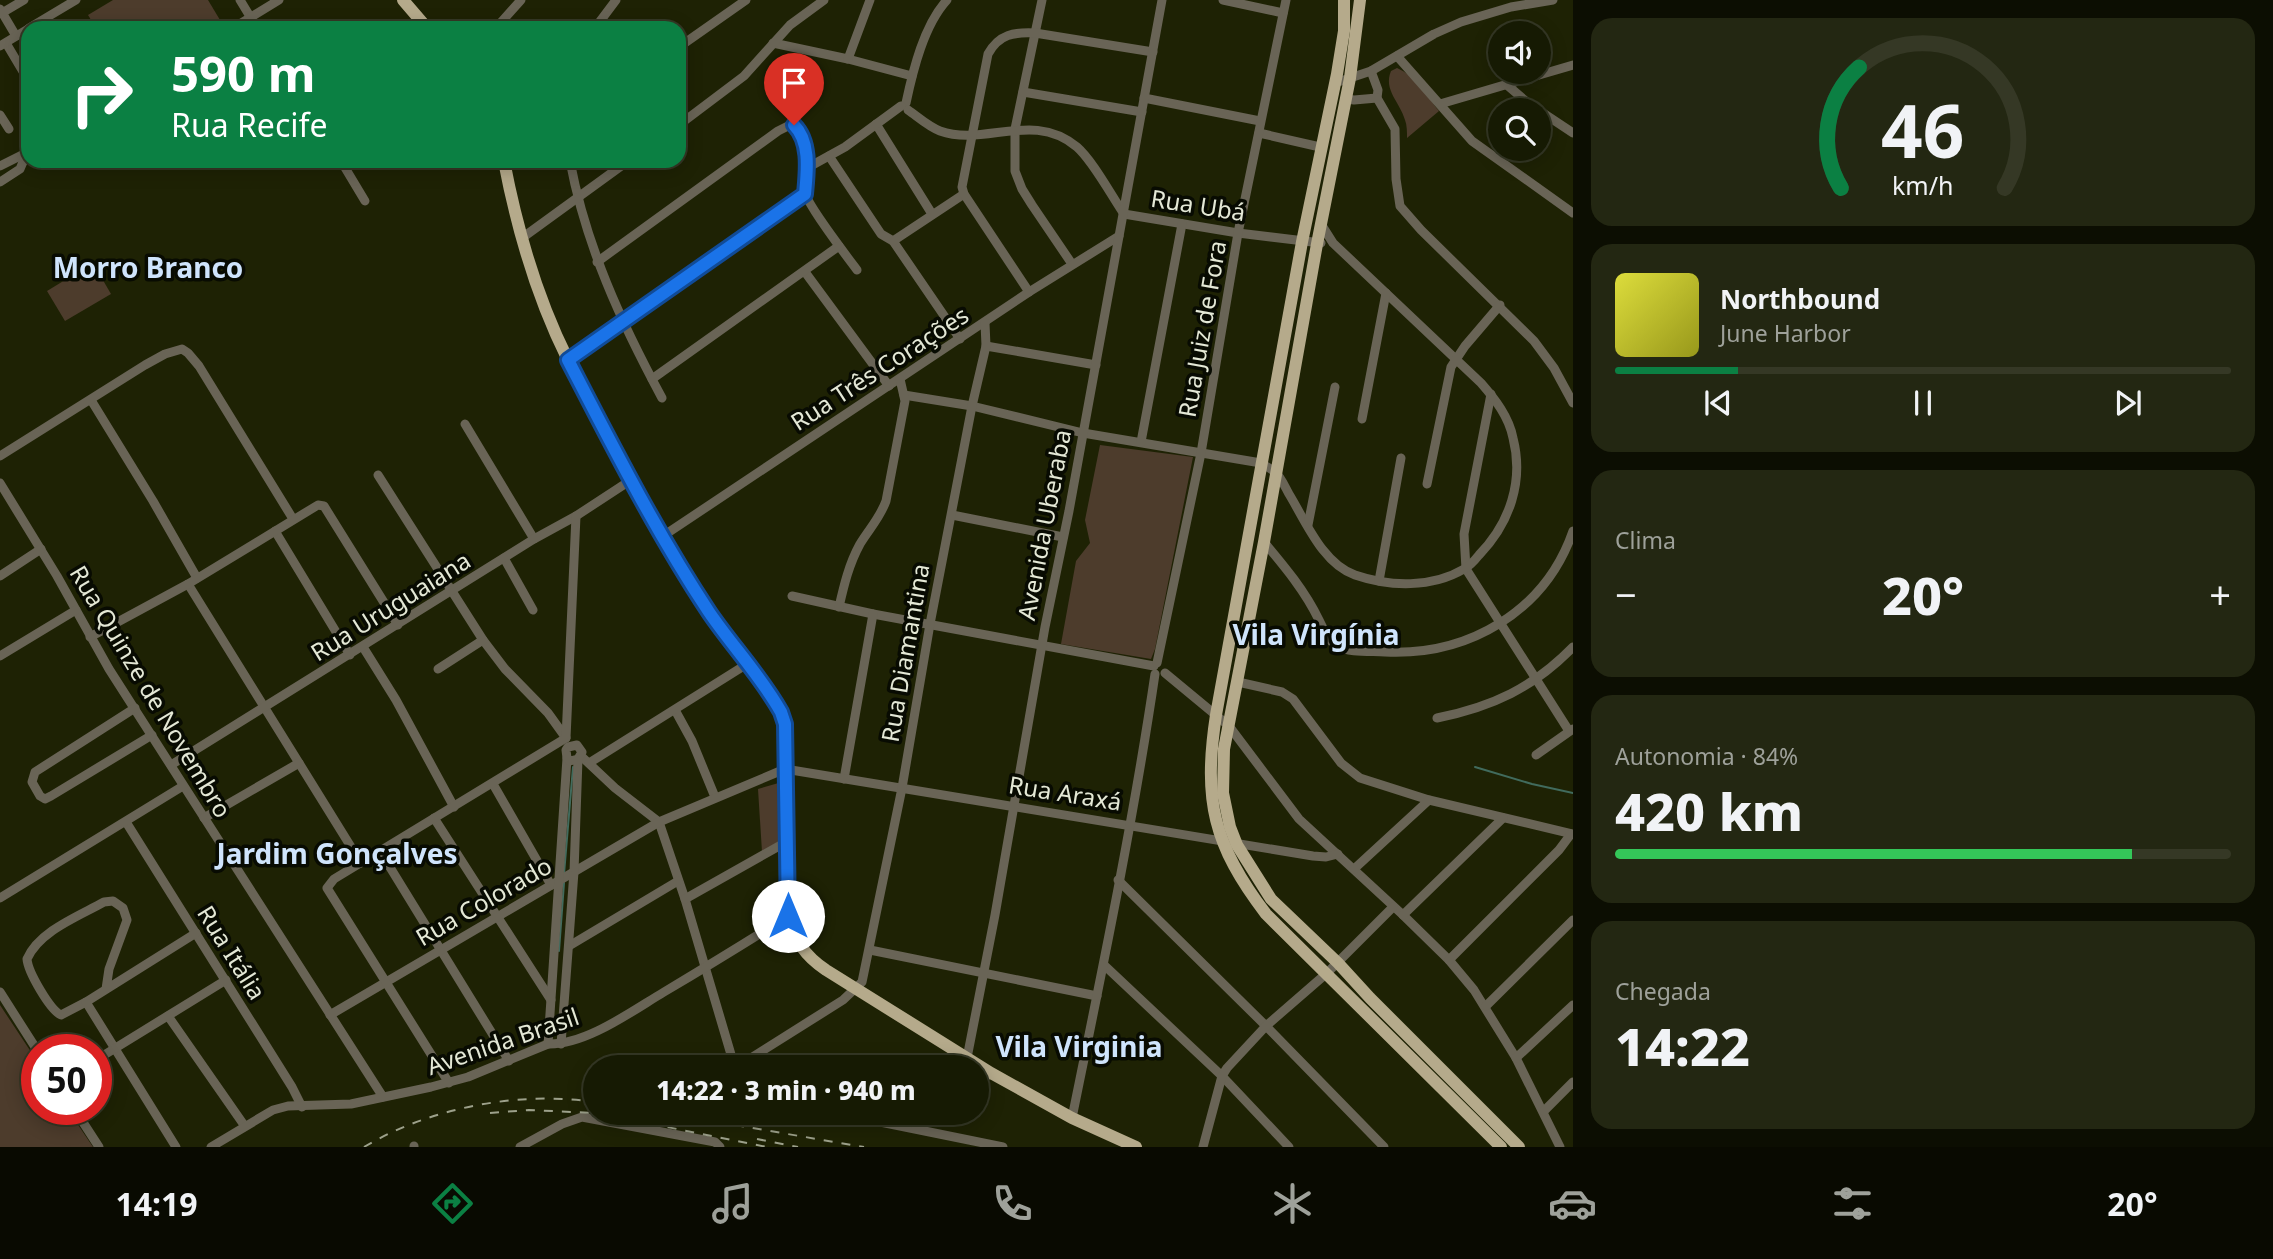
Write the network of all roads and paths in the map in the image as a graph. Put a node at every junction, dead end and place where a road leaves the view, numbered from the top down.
1 (24, 0) edge
2 (76, 0) edge
3 (240, 0) edge
4 (279, 0) edge
5 (403, 0) edge
6 (521, 0) edge
7 (617, 0) edge
8 (746, 0) edge
9 (824, 0) edge
10 (870, 0) edge
11 (947, 0) edge
12 (1042, 0) edge
13 (1162, 0) edge
14 (1223, 0) edge
15 (1286, 0) edge
16 (1345, 0) edge
17 (1361, 0) edge
18 (1553, 0) edge
19 (1, 11) edge
20 (1283, 13) junction
21 (250, 18) junction
22 (41, 21) edge
23 (245, 21) edge
24 (252, 21) edge
25 (421, 21) edge
26 (502, 21) edge
27 (600, 21) edge
28 (21, 33) edge
29 (1035, 33) junction
30 (16, 36) junction
31 (686, 42) edge
32 (773, 43) junction
33 (3, 44) edge
34 (1153, 52) junction
35 (1397, 56) junction
36 (848, 59) junction
37 (1573, 65) edge
38 (21, 70) edge
39 (1371, 71) junction
40 (912, 76) junction
41 (1350, 78) junction
42 (1335, 83) junction
43 (1507, 85) junction
44 (1023, 92) junction
45 (1144, 98) junction
46 (1377, 98) junction
47 (1346, 99) junction
48 (1440, 104) junction
49 (905, 106) junction
50 (1142, 112) junction
51 (0, 115) edge
52 (686, 120) edge
53 (1260, 121) junction
54 (876, 124) junction
55 (9, 129) dead end
56 (1016, 129) junction
57 (1259, 133) junction
58 (1573, 133) edge
59 (973, 134) junction
60 (1320, 146) junction
61 (21, 156) edge
62 (830, 156) junction
63 (0, 166) edge
64 (21, 167) edge
65 (345, 168) edge
66 (505, 168) edge
67 (571, 168) edge
68 (618, 168) edge
69 (807, 168) junction
70 (1314, 179) junction
71 (1329, 182) junction
72 (0, 183) edge
73 (805, 194) junction
74 (964, 194) junction
75 (577, 198) junction
76 (365, 201) dead end
77 (1573, 213) edge
78 (932, 214) junction
79 (1124, 214) junction
80 (1182, 224) junction
81 (1321, 224) junction
82 (1238, 233) junction
83 (1119, 236) junction
84 (522, 237) junction
85 (893, 241) junction
86 (1301, 242) junction
87 (1333, 243) junction
88 (1317, 244) junction
89 (839, 246) junction
90 (597, 262) junction
91 (1073, 264) junction
92 (857, 270) dead end
93 (805, 272) junction
94 (1028, 292) junction
95 (1386, 293) junction
96 (1500, 305) junction
97 (622, 323) junction
98 (985, 323) junction
99 (960, 339) junction
100 (986, 346) junction
101 (1456, 358) junction
102 (568, 360) junction
103 (1096, 365) junction
104 (652, 379) junction
105 (900, 379) junction
106 (889, 386) junction
107 (1335, 387) dead end
108 (1491, 394) junction
109 (904, 395) junction
110 (662, 398) dead end
111 (91, 400) junction
112 (1273, 400) junction
113 (1289, 402) junction
114 (1573, 403) edge
115 (972, 406) junction
116 (1362, 419) dead end
117 (465, 424) dead end
118 (1083, 433) junction
119 (1142, 442) junction
120 (1201, 453) junction
121 (0, 456) edge
122 (1401, 458) dead end
123 (1261, 463) junction
124 (1276, 473) junction
125 (378, 475) dead end
126 (631, 480) junction
127 (0, 483) edge
128 (1427, 484) dead end
129 (952, 515) junction
130 (576, 516) junction
131 (293, 519) junction
132 (1308, 525) junction
133 (275, 531) junction
134 (1573, 531) edge
135 (663, 536) junction
136 (1063, 537) junction
137 (534, 539) junction
138 (1265, 542) junction
139 (41, 550) junction
140 (504, 558) junction
141 (1466, 569) junction
142 (0, 576) edge
143 (197, 579) junction
144 (1379, 581) junction
145 (188, 584) junction
146 (451, 593) junction
147 (792, 596) dead end
148 (839, 607) junction
149 (76, 610) junction
150 (533, 610) dead end
151 (873, 614) junction
152 (930, 624) junction
153 (398, 625) junction
154 (1500, 625) junction
155 (90, 637) junction
156 (483, 640) junction
157 (1042, 644) junction
158 (363, 647) junction
159 (1573, 647) edge
160 (350, 655) junction
161 (0, 656) edge
162 (747, 664) junction
163 (438, 669) dead end
164 (1158, 669) junction
165 (1536, 680) junction
166 (1238, 682) junction
167 (135, 708) junction
168 (264, 709) junction
169 (675, 710) junction
170 (1216, 715) junction
171 (1437, 718) dead end
172 (1229, 726) junction
173 (1571, 730) edge
174 (152, 735) junction
175 (568, 742) junction
176 (1535, 755) dead end
177 (567, 758) junction
178 (583, 759) junction
179 (299, 763) junction
180 (171, 765) junction
181 (785, 769) junction
182 (844, 779) junction
183 (492, 784) junction
184 (183, 786) junction
185 (902, 788) junction
186 (715, 797) junction
187 (1429, 800) junction
188 (1015, 806) junction
189 (454, 807) junction
190 (204, 818) junction
191 (434, 818) junction
192 (1503, 818) junction
193 (126, 822) junction
194 (659, 822) junction
195 (1129, 824) junction
196 (1572, 834) edge
197 (788, 841) junction
198 (1223, 842) junction
199 (1237, 845) junction
200 (380, 851) junction
201 (1338, 854) junction
202 (361, 863) junction
203 (1354, 869) junction
204 (573, 873) junction
205 (1118, 880) junction
206 (558, 881) junction
207 (678, 881) junction
208 (0, 898) edge
209 (685, 899) junction
210 (1394, 907) junction
211 (1403, 915) junction
212 (496, 916) junction
213 (788, 916) junction
214 (1573, 920) edge
215 (196, 933) junction
216 (569, 946) junction
217 (441, 948) junction
218 (870, 950) junction
219 (1448, 960) junction
220 (1338, 963) junction
221 (1104, 965) junction
222 (705, 968) junction
223 (983, 972) junction
224 (1327, 973) junction
225 (226, 980) junction
226 (386, 981) junction
227 (106, 989) junction
228 (858, 989) junction
229 (0, 992) edge
230 (1097, 996) junction
231 (551, 1000) junction
232 (86, 1003) junction
233 (1573, 1005) edge
234 (1486, 1006) junction
235 (330, 1015) junction
236 (169, 1016) junction
237 (1266, 1026) junction
238 (27, 1034) edge
239 (548, 1044) junction
240 (561, 1044) junction
241 (114, 1049) junction
242 (731, 1055) edge
243 (756, 1055) edge
244 (962, 1055) edge
245 (968, 1055) edge
246 (1516, 1058) junction
247 (509, 1061) junction
248 (991, 1073) edge
249 (1222, 1076) junction
250 (1448, 1076) junction
251 (1573, 1082) edge
252 (450, 1083) junction
253 (1437, 1084) junction
254 (383, 1097) junction
255 (302, 1107) junction
256 (1544, 1111) junction
257 (1072, 1118) junction
258 (85, 1125) edge
259 (244, 1125) junction
260 (900, 1125) edge
261 (920, 1125) edge
262 (916, 1128) junction
263 (99, 1147) edge
264 (176, 1147) edge
265 (211, 1147) edge
266 (520, 1147) edge
267 (720, 1147) edge
268 (1003, 1147) edge
269 (1136, 1147) edge
270 (1203, 1147) edge
271 (1289, 1147) edge
272 (1384, 1147) edge
273 (1501, 1147) edge
274 (1519, 1147) edge
275 (1560, 1147) edge

1 - 19 street
2 - 22 street
3 - 21 street
4 - 21 street
5 - 25 main road
6 - 26 street
7 - 27 street
8 - 31 street
9 - 32 street
10 - 36 street
11 - 40 street
12 - 29 street
13 - 34 street, Avenida Uberaba
14 - 20 street
15 - 20 street, Rua Juiz de Fora
16 - 42 main road
17 - 41 main road
18 - 35 street
19 - 30 street
20 - 53 street, Rua Juiz de Fora
21 - 23 street
21 - 24 street
28 - 30 street
29 - 34 street
29 - 44 street
29 - 59 street
30 - 33 street
32 - 36 street
32 - 52 street
33 - 38 street
34 - 45 street, Avenida Uberaba
35 - 39 street
35 - 48 street
36 - 40 street
37 - 43 street
39 - 41 street
39 - 46 street
40 - 49 street
41 - 42 street
41 - 47 main road
42 - 60 main road
43 - 48 street
43 - 58 street
44 - 50 street
44 - 56 street
45 - 50 street, Avenida Uberaba
45 - 53 street
46 - 47 street
46 - 96 street
47 - 71 main road
48 - 77 street
49 - 54 street
49 - 59 street, Rua Ubá
50 - 79 street, Avenida Uberaba
51 - 55 street
53 - 57 street, Rua Juiz de Fora
54 - 62 street
54 - 78 street
56 - 59 street, Rua Ubá
56 - 79 street, Rua Ubá
56 - 91 street
57 - 60 street
57 - 82 street, Rua Juiz de Fora
59 - 74 street
60 - 70 main road
61 - 63 street
62 - 69 street
62 - 85 street
64 - 72 street
65 - 76 street
66 - 84 main road
67 - 75 street
68 - 75 street
69 - 73 street
69 - 90 street
70 - 71 main road
70 - 86 main road
71 - 81 main road
73 - 89 street
73 - 97 street
74 - 78 street
74 - 94 street
75 - 84 street
75 - 90 street
78 - 85 street
79 - 80 street, Rua Ubá
79 - 83 street, Avenida Uberaba
80 - 82 street, Rua Ubá
80 - 119 street
81 - 87 street
81 - 88 main road
82 - 86 street, Rua Ubá
82 - 120 street, Rua Juiz de Fora
83 - 91 street, Rua Três Corações
83 - 103 street, Avenida Uberaba
84 - 102 main road
85 - 99 street
86 - 88 street, Rua Ubá
86 - 112 main road
87 - 88 street, Rua Ubá
87 - 95 street
88 - 113 main road
89 - 92 street
89 - 93 street
90 - 97 street
91 - 94 street, Rua Três Corações
93 - 104 street
93 - 106 street
94 - 98 street, Rua Três Corações
95 - 101 street
95 - 116 street
96 - 101 street
96 - 114 street
97 - 102 street
97 - 104 street
98 - 99 street, Rua Três Corações
98 - 100 street, Rua Diamantina
99 - 105 street, Rua Três Corações
100 - 103 street
100 - 115 street, Rua Diamantina
101 - 108 street
101 - 128 street
102 - 126 main road
103 - 118 street, Avenida Uberaba
104 - 110 street
105 - 106 street, Rua Três Corações
105 - 109 street
106 - 135 street, Rua Três Corações
107 - 132 street
108 - 141 street
108 - 141 street
109 - 115 street
109 - 148 street
111 - 121 street
111 - 131 street
111 - 143 street
112 - 113 main road
112 - 123 main road
113 - 124 main road
115 - 118 street
115 - 129 street, Rua Diamantina
117 - 137 street
118 - 119 street
118 - 136 street, Avenida Uberaba
119 - 120 street
120 - 123 street
120 - 164 street, Rua Juiz de Fora
122 - 144 street
123 - 124 street
123 - 170 main road
124 - 132 street
124 - 138 main road
125 - 146 street
126 - 130 street, Rua Uruguaiana
126 - 135 main road
127 - 139 street, Rua Quinze de Novembro
129 - 136 street
129 - 152 street, Rua Diamantina
130 - 137 street, Rua Uruguaiana
130 - 175 street
131 - 133 street
131 - 153 street
132 - 144 street
133 - 143 street
133 - 160 street
134 - 154 street
135 - 162 main road
136 - 157 street, Avenida Uberaba
137 - 140 street, Rua Uruguaiana
138 - 154 street
138 - 166 main road
139 - 142 street
139 - 149 street, Rua Quinze de Novembro
140 - 146 street, Rua Uruguaiana
140 - 150 street
141 - 144 street
141 - 154 street
143 - 145 street
145 - 155 street
145 - 168 street
146 - 153 street, Rua Uruguaiana
146 - 156 street
147 - 148 street
148 - 151 street
149 - 155 street, Rua Quinze de Novembro
149 - 161 street
151 - 152 street
151 - 182 street
152 - 157 street
152 - 185 street, Rua Diamantina
153 - 158 street, Rua Uruguaiana
154 - 165 street
155 - 167 street, Rua Quinze de Novembro
156 - 163 street
156 - 175 street
157 - 164 street
157 - 188 street, Avenida Uberaba
158 - 160 street, Rua Uruguaiana
158 - 189 street
159 - 165 street
160 - 168 street, Rua Uruguaiana
162 - 169 street
162 - 181 main road
164 - 170 street
164 - 195 street, Rua Juiz de Fora
165 - 171 street
165 - 173 street
166 - 172 main road
166 - 187 street
167 - 174 street, Rua Quinze de Novembro
167 - 174 street
168 - 179 street
168 - 180 street, Rua Uruguaiana
169 - 178 street
169 - 186 street
170 - 172 street
170 - 198 main road
172 - 199 main road
172 - 201 street
173 - 176 street
174 - 180 street, Rua Quinze de Novembro
175 - 177 street
175 - 178 street
175 - 183 street
177 - 178 street
177 - 206 street
178 - 194 street
178 - 204 street
179 - 190 street
179 - 202 street
180 - 184 street, Rua Quinze de Novembro
181 - 182 street, Rua Araxá
181 - 186 street, Rua Colorado
181 - 197 main road
182 - 185 street, Rua Araxá
183 - 189 street
183 - 206 street
184 - 190 street, Rua Quinze de Novembro
184 - 193 street
185 - 188 street, Rua Araxá
185 - 218 street, Rua Diamantina
186 - 194 street, Rua Colorado
187 - 192 street
187 - 203 street
188 - 195 street, Rua Araxá
188 - 223 street, Avenida Uberaba
189 - 191 street
190 - 235 street, Rua Quinze de Novembro
191 - 200 street
191 - 212 street
192 - 196 street
192 - 211 street
193 - 208 street
193 - 215 street, Rua Itália
194 - 204 street, Rua Colorado
194 - 207 street
195 - 198 street, Rua Araxá
195 - 205 street, Rua Juiz de Fora
196 - 219 street
197 - 209 street
197 - 213 main road
198 - 199 street, Rua Araxá
198 - 224 main road
199 - 201 street, Rua Araxá
199 - 220 main road
200 - 202 street
200 - 217 street
201 - 203 street
202 - 226 street
203 - 210 street
204 - 206 street, Rua Colorado
204 - 216 street
205 - 221 street, Rua Juiz de Fora
205 - 237 street
206 - 212 street, Rua Colorado
206 - 231 street
207 - 209 street
207 - 216 street
209 - 222 street
210 - 211 street
210 - 220 street
211 - 219 street
212 - 217 street, Rua Colorado
212 - 231 street
213 - 222 street, Avenida Brasil
213 - 228 main road
214 - 234 street
215 - 225 street, Rua Itália
215 - 227 street
216 - 240 street
217 - 226 street, Rua Colorado
217 - 247 street
218 - 223 street
218 - 228 street, Rua Diamantina
219 - 234 street
220 - 224 street
220 - 250 main road
221 - 230 street, Rua Juiz de Fora
221 - 249 street
222 - 240 street, Avenida Brasil
222 - 242 street
223 - 230 street
223 - 245 street, Avenida Uberaba
224 - 237 street
224 - 253 main road
225 - 236 street
225 - 255 street, Rua Itália
226 - 235 street, Rua Colorado
226 - 252 street
227 - 232 street
227 - 232 street
228 - 243 street
228 - 244 main road
229 - 238 street
230 - 257 street, Rua Juiz de Fora
231 - 239 street
232 - 241 street
233 - 246 street
234 - 246 street
235 - 254 street, Rua Quinze de Novembro
236 - 241 street
236 - 259 street
237 - 249 street
237 - 272 street
239 - 240 street, Avenida Brasil
239 - 247 street, Avenida Brasil
241 - 264 street
246 - 256 street
247 - 252 street, Avenida Brasil
248 - 257 main road
249 - 270 street
249 - 271 street
250 - 253 main road
250 - 274 main road
251 - 256 street
252 - 254 street, Avenida Brasil
253 - 273 main road
254 - 255 street, Avenida Brasil
255 - 259 street, Avenida Brasil
256 - 275 street
257 - 269 main road
258 - 263 street
259 - 265 street, Avenida Brasil
260 - 262 street
261 - 262 street
262 - 268 street
266 - 267 street

